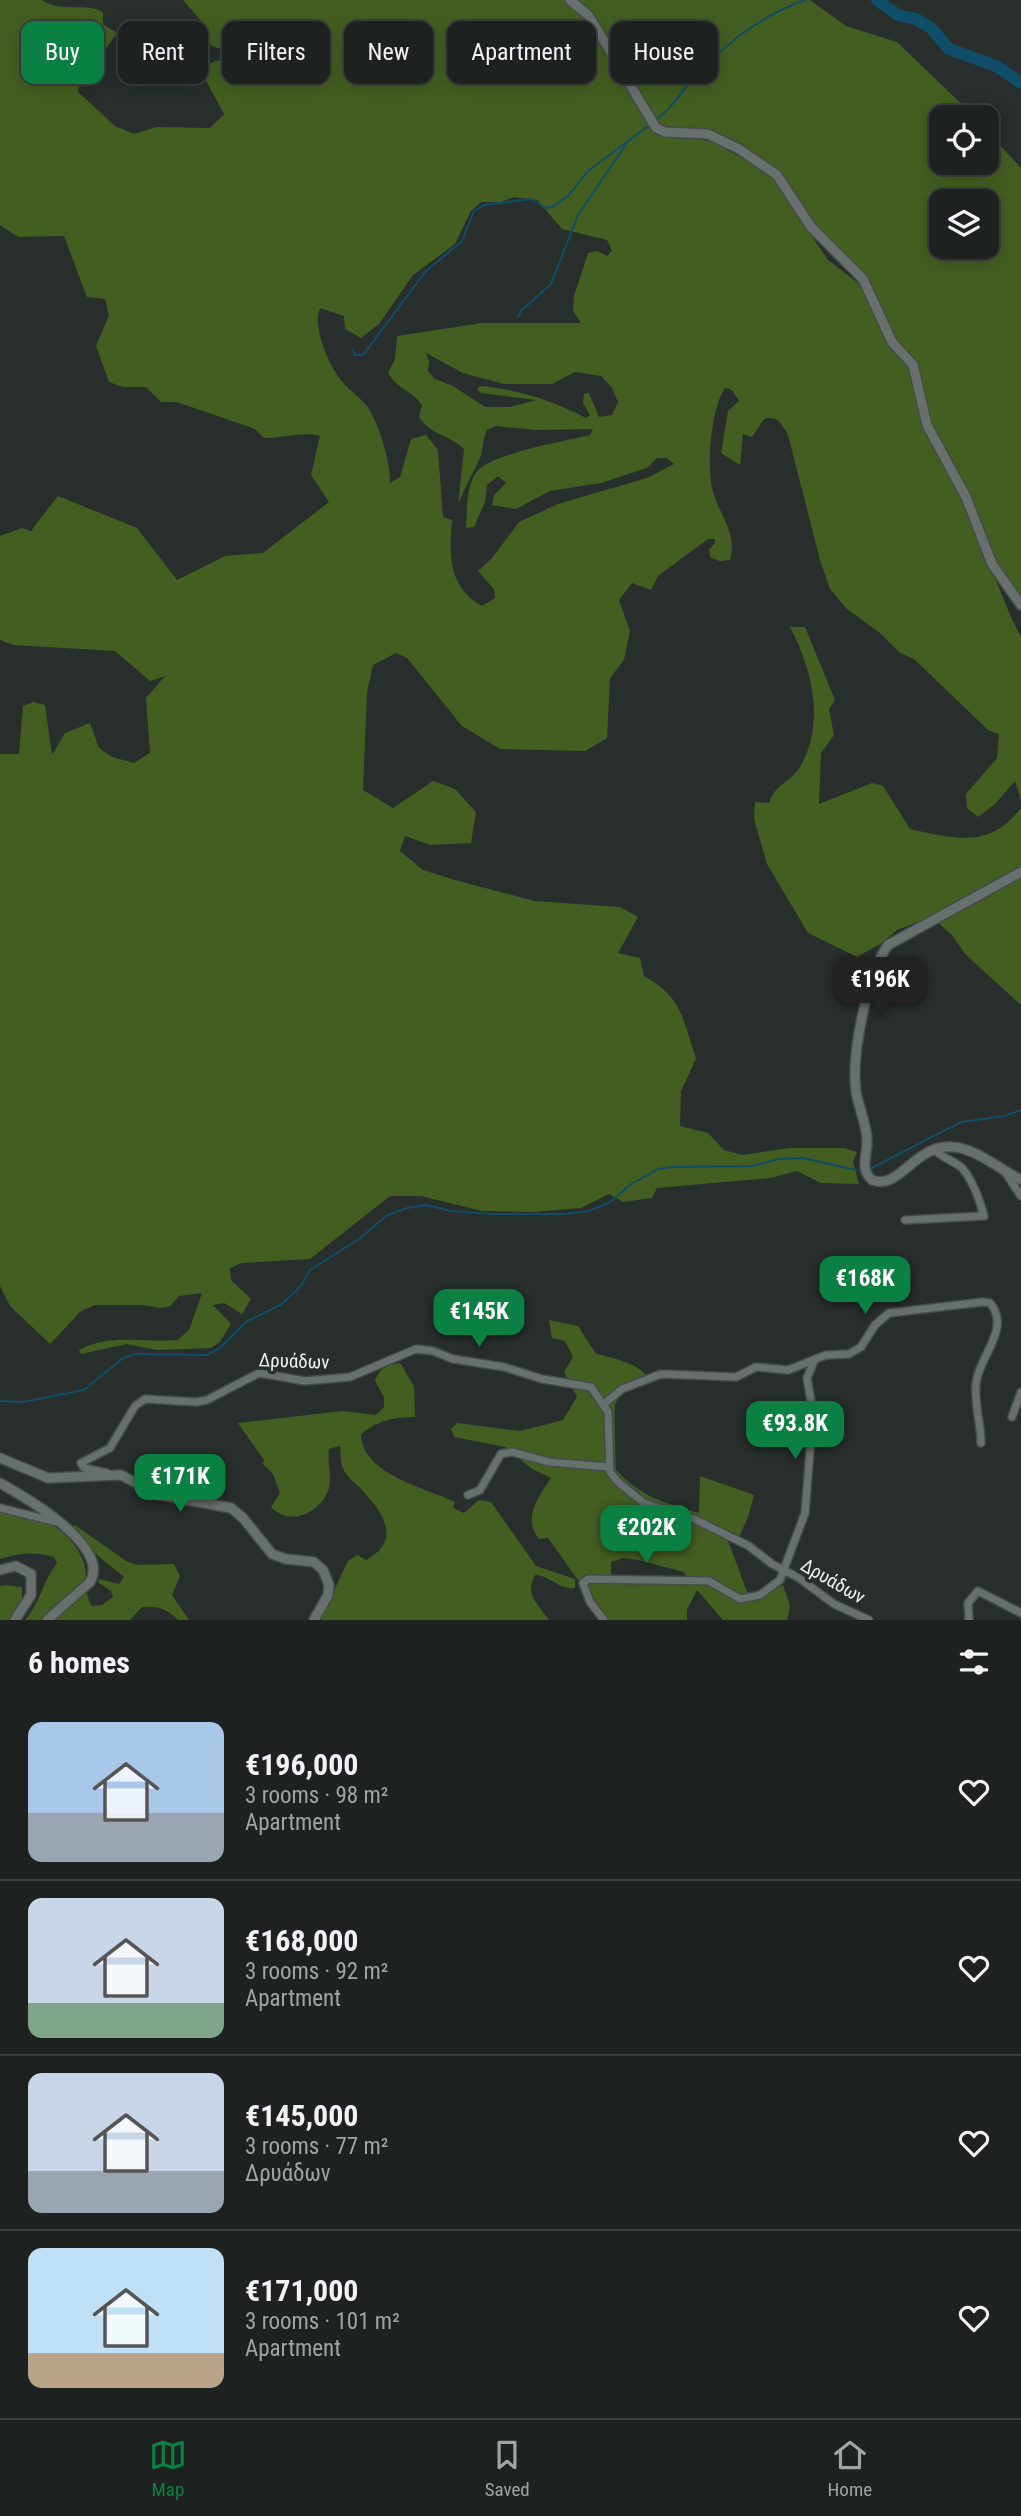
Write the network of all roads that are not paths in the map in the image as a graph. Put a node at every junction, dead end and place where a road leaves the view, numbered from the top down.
1 (570, 0) edge
2 (1021, 605) edge
3 (1021, 872) edge
4 (934, 1149) junction
5 (1005, 1172) junction
6 (1021, 1180) edge
7 (1021, 1195) edge
8 (905, 1220) dead end
9 (815, 1359) junction
10 (1021, 1392) edge
11 (604, 1404) junction
12 (1012, 1417) dead end
13 (981, 1443) dead end
14 (0, 1458) edge
15 (609, 1467) junction
16 (109, 1474) junction
17 (0, 1483) edge
18 (468, 1495) dead end
19 (0, 1508) edge
20 (62, 1522) junction
21 (0, 1570) edge
22 (785, 1572) junction
23 (1021, 1613) edge
24 (15, 1620) edge
25 (47, 1620) edge
26 (314, 1620) edge
27 (604, 1620) edge
28 (869, 1620) edge
29 (969, 1620) edge

1 - 2 street
3 - 4 street
4 - 5 street
4 - 8 street
5 - 6 street
5 - 7 street
9 - 11 street
9 - 13 street
9 - 22 street
10 - 12 street
11 - 15 street
11 - 16 street, Δρυάδων
14 - 16 street
15 - 18 street
15 - 22 street, Δρυάδων
16 - 26 street
17 - 20 street
19 - 20 street
20 - 25 street
21 - 24 street
22 - 27 street
22 - 28 street, Δρυάδων
23 - 29 street

